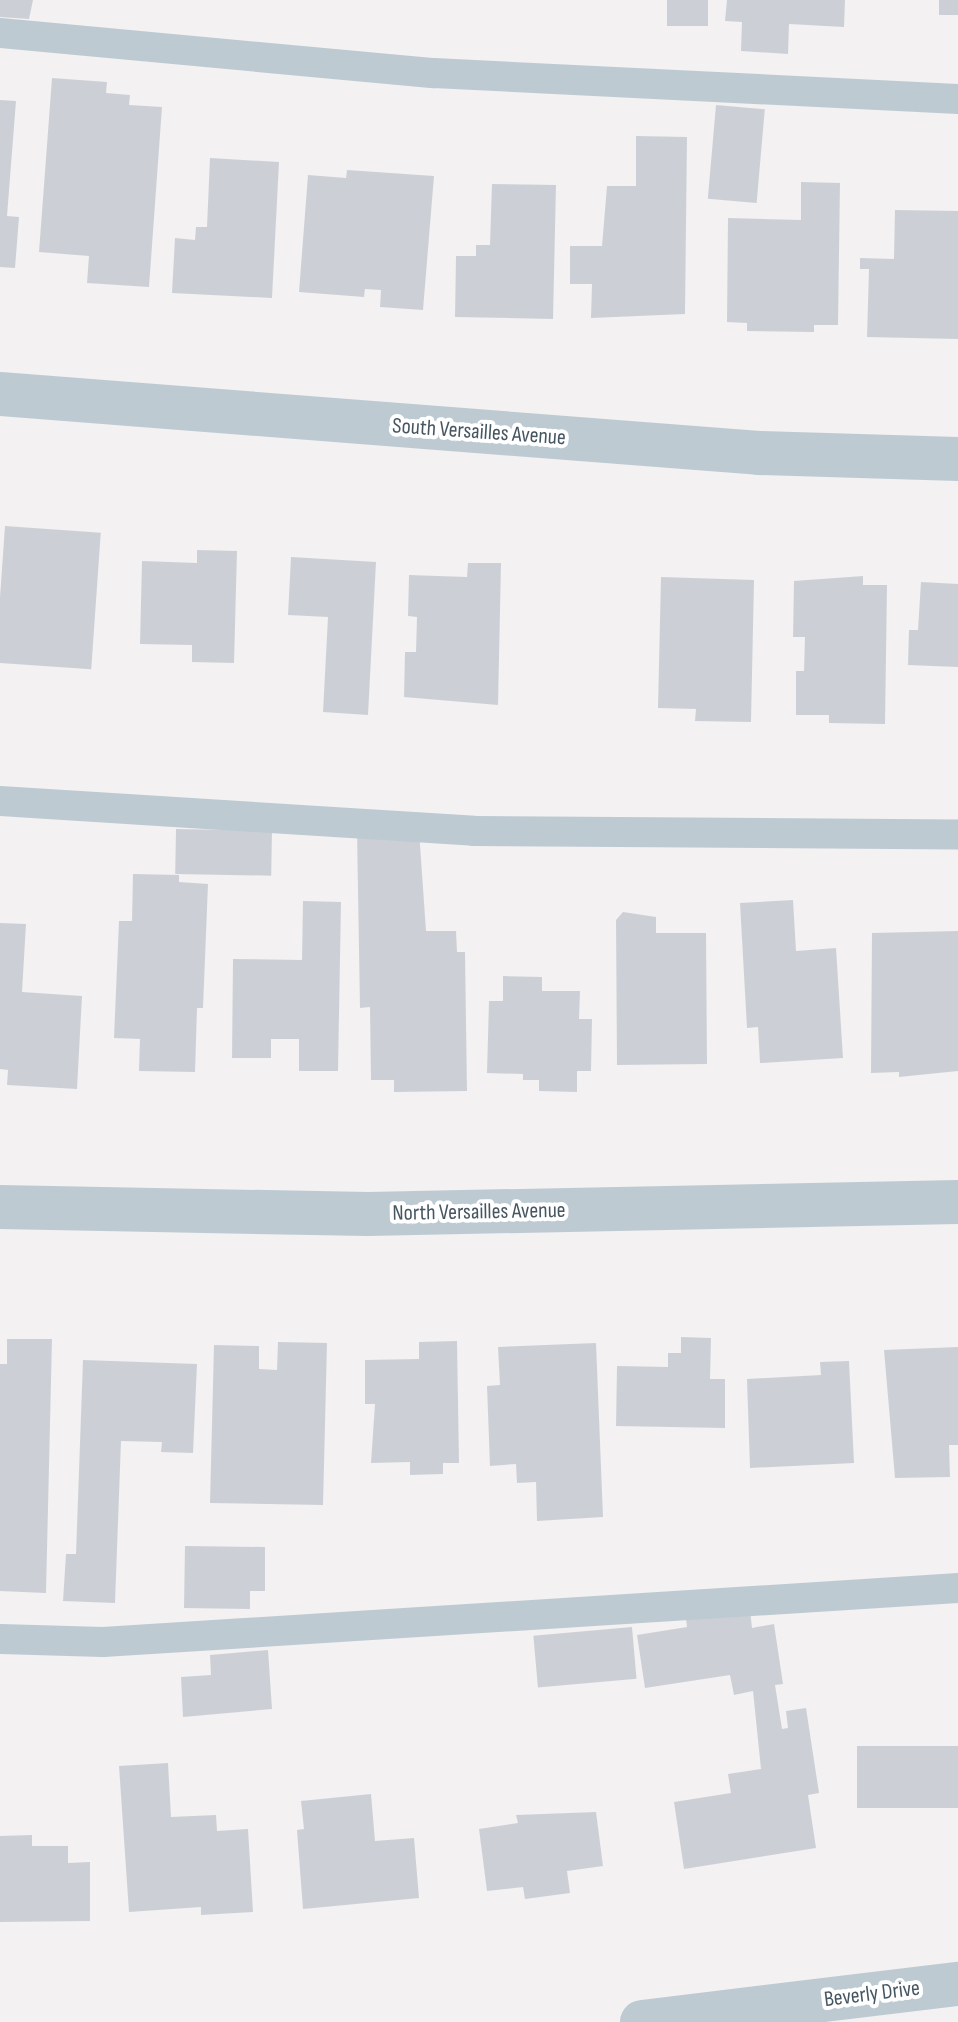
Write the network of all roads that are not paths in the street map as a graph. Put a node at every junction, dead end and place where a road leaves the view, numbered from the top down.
1 (0, 33) edge
2 (958, 99) edge
3 (0, 394) edge
4 (958, 459) edge
5 (0, 801) edge
6 (958, 834) edge
7 (958, 1202) edge
8 (0, 1207) edge
9 (958, 1588) edge
10 (0, 1639) edge
11 (958, 1984) edge
12 (642, 2022) edge

1 - 2 lane
3 - 4 street, South Versailles Avenue
5 - 6 lane
7 - 8 street, North Versailles Avenue
9 - 10 lane
11 - 12 street, Beverly Drive

